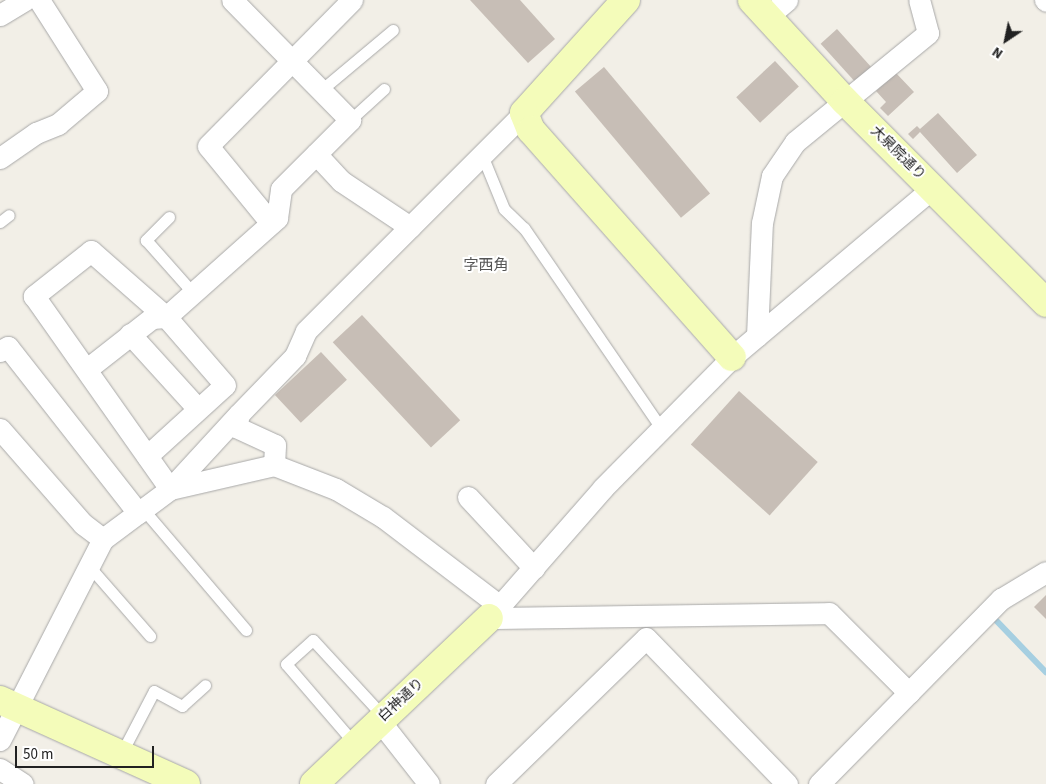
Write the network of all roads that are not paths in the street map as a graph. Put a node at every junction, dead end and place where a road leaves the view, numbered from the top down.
1 (25, 0) edge
2 (39, 0) edge
3 (232, 0) edge
4 (352, 0) edge
5 (626, 0) edge
6 (919, 0) edge
7 (769, 6) edge
8 (0, 15) edge
9 (393, 30) dead end
10 (289, 61) junction
11 (384, 88) dead end
12 (320, 91) junction
13 (845, 101) junction
14 (524, 113) junction
15 (350, 120) junction
16 (316, 154) junction
17 (482, 155) junction
18 (0, 158) edge
19 (933, 188) junction
20 (169, 217) dead end
21 (271, 223) junction
22 (410, 227) junction
23 (193, 293) junction
24 (1046, 303) edge
25 (166, 317) junction
26 (130, 334) junction
27 (757, 336) junction
28 (0, 350) edge
29 (732, 357) junction
30 (87, 369) junction
31 (198, 409) junction
32 (238, 414) junction
33 (661, 428) junction
34 (0, 429) edge
35 (147, 456) junction
36 (274, 466) junction
37 (170, 489) junction
38 (468, 497) dead end
39 (141, 511) junction
40 (103, 538) junction
41 (88, 566) junction
42 (534, 568) junction
43 (1046, 572) edge
44 (495, 612) junction
45 (246, 630) dead end
46 (150, 636) dead end
47 (205, 685) dead end
48 (909, 693) junction
49 (8, 704) edge
50 (381, 718) junction
51 (0, 740) edge
52 (354, 743) junction
53 (121, 754) junction
54 (0, 770) edge
55 (23, 784) edge
56 (186, 784) edge
57 (314, 784) edge
58 (430, 784) edge
59 (496, 784) edge
60 (787, 784) edge
61 (819, 784) edge

1 - 8 street
2 - 18 street
3 - 10 street
4 - 10 street
5 - 14 street
6 - 13 street
7 - 13 street, 大泉院通り
9 - 12 lane
10 - 12 street
10 - 21 street
11 - 15 lane
12 - 15 street
13 - 19 street, 大泉院通り
13 - 27 street
14 - 17 street
14 - 29 street
15 - 16 street
16 - 21 street
16 - 22 street
17 - 22 street
17 - 33 lane
19 - 24 street, 大泉院通り
19 - 27 street
20 - 23 lane
21 - 23 street
22 - 32 street
23 - 25 street
25 - 26 street
25 - 30 street
25 - 31 street
26 - 30 street
26 - 31 street
27 - 29 street
28 - 39 street
29 - 33 street
30 - 35 street
31 - 35 street
32 - 36 street
32 - 37 street
33 - 42 street
34 - 40 street
35 - 37 street
36 - 37 street
36 - 44 street
37 - 39 street
38 - 42 street
39 - 40 street
39 - 45 lane
40 - 41 street
41 - 46 lane
41 - 49 street
42 - 44 street
43 - 48 street
44 - 48 street
44 - 50 street, 白神通り
47 - 53 lane
48 - 61 street
49 - 51 street
49 - 53 street
50 - 52 street, 白神通り
50 - 52 lane
50 - 58 street
52 - 57 street, 白神通り
53 - 56 street
54 - 55 street
59 - 60 street

